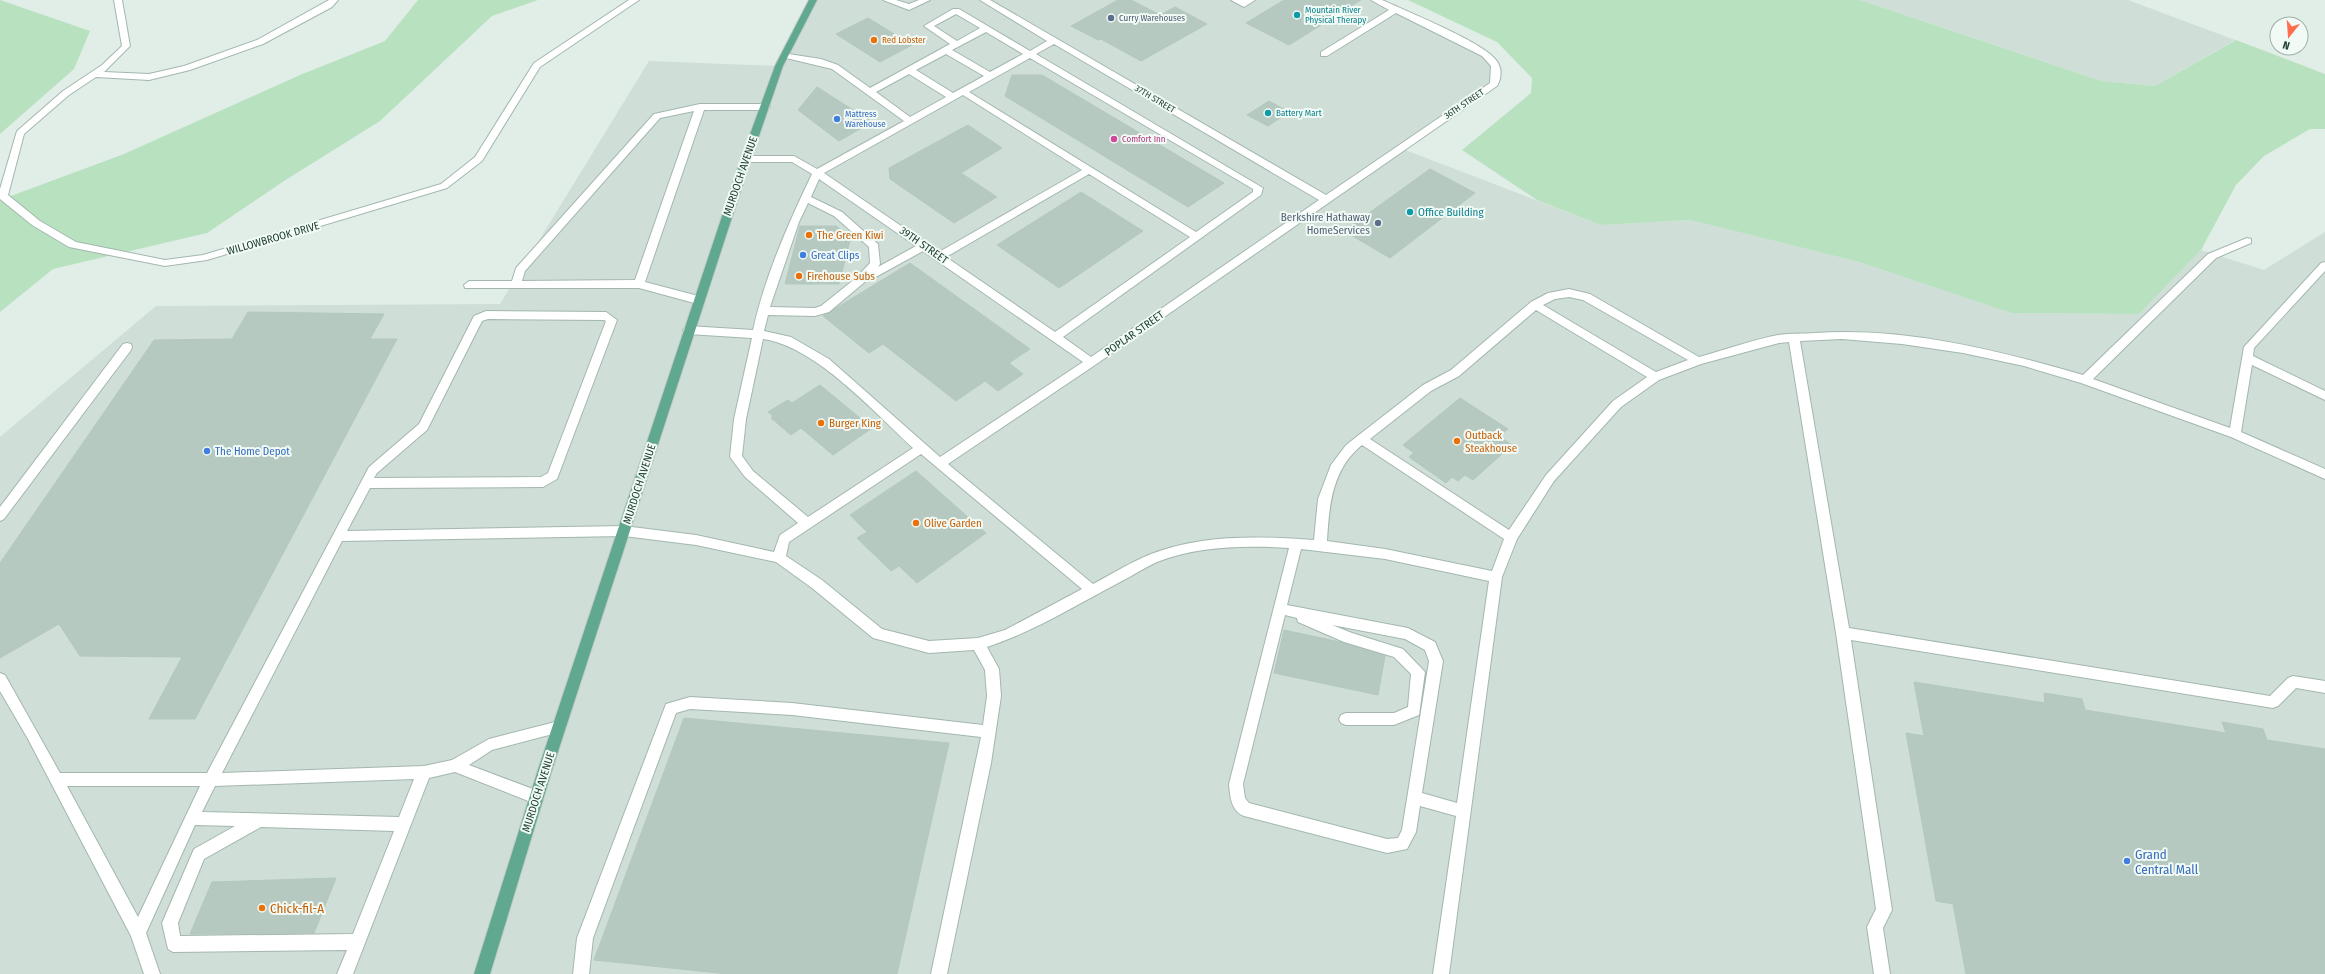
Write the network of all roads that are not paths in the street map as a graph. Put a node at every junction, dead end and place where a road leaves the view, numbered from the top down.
1 (118, 0) edge
2 (334, 0) edge
3 (635, 0) edge
4 (813, 0) edge
5 (887, 0) edge
6 (926, 0) edge
7 (984, 0) edge
8 (1235, 0) edge
9 (1251, 0) edge
10 (1375, 0) edge
11 (1395, 10) junction
12 (984, 29) junction
13 (1055, 40) junction
14 (956, 44) junction
15 (946, 50) junction
16 (1324, 54) dead end
17 (785, 55) junction
18 (1027, 55) junction
19 (909, 70) junction
20 (94, 74) junction
21 (990, 76) junction
22 (962, 91) junction
23 (869, 92) junction
24 (952, 97) junction
25 (700, 107) junction
26 (765, 107) junction
27 (910, 121) junction
28 (746, 159) junction
29 (1089, 170) junction
30 (817, 172) junction
31 (805, 198) junction
32 (1325, 199) junction
33 (1196, 236) junction
34 (2247, 241) dead end
35 (925, 246) junction
36 (940, 256) junction
37 (2325, 265) edge
38 (860, 281) junction
39 (639, 284) junction
40 (469, 285) dead end
41 (516, 285) junction
42 (698, 300) junction
43 (1535, 305) junction
44 (763, 311) junction
45 (688, 330) junction
46 (757, 334) junction
47 (1055, 337) junction
48 (1794, 338) junction
49 (127, 347) dead end
50 (2247, 358) junction
51 (1698, 360) junction
52 (1091, 362) junction
53 (1655, 377) junction
54 (2086, 380) junction
55 (2325, 396) edge
56 (2236, 434) junction
57 (1361, 439) junction
58 (921, 448) junction
59 (940, 463) junction
60 (2325, 474) edge
61 (366, 483) junction
62 (0, 516) edge
63 (808, 524) junction
64 (624, 531) junction
65 (339, 536) junction
66 (1511, 537) junction
67 (1296, 544) junction
68 (1320, 546) junction
69 (779, 558) junction
70 (1496, 576) junction
71 (1092, 590) junction
72 (1280, 608) junction
73 (1843, 633) junction
74 (978, 644) junction
75 (0, 679) edge
76 (2325, 687) edge
77 (1346, 719) dead end
78 (559, 728) junction
79 (989, 732) junction
80 (455, 766) junction
81 (424, 772) junction
82 (56, 779) junction
83 (211, 780) junction
84 (536, 797) junction
85 (1414, 798) junction
86 (1464, 812) junction
87 (191, 818) junction
88 (259, 820) junction
89 (403, 824) junction
90 (138, 933) junction
91 (357, 942) junction
92 (152, 974) edge
93 (345, 974) edge
94 (482, 974) edge
95 (581, 974) edge
96 (939, 974) edge
97 (1441, 974) edge
98 (1882, 974) edge

1 - 20 street, WILLOWBROOK DRIVE
2 - 20 street
3 - 20 street, WILLOWBROOK DRIVE
4 - 17 main road, MURDOCH AVENUE
5 - 6 street
7 - 13 street, 37TH STREET
8 - 9 street
10 - 11 street, 36TH STREET
11 - 16 street
11 - 32 street, 36TH STREET
12 - 14 street
12 - 14 street
12 - 18 street
13 - 18 street
13 - 32 street, 37TH STREET
14 - 15 street
15 - 19 street
15 - 21 street
17 - 23 street
17 - 26 main road, MURDOCH AVENUE
18 - 21 street
18 - 33 street
19 - 23 street
19 - 24 street
21 - 22 street
22 - 24 street
22 - 29 street
23 - 27 street
24 - 27 street
25 - 26 street
25 - 39 street
25 - 41 street
26 - 28 main road, MURDOCH AVENUE
27 - 30 street
28 - 30 street, 39TH STREET
28 - 42 main road, MURDOCH AVENUE
29 - 33 street
29 - 36 street
30 - 31 street
30 - 35 street, 39TH STREET
31 - 38 street
31 - 44 street
32 - 52 street, POPLAR STREET
33 - 47 street
34 - 54 street
35 - 36 street, 39TH STREET
35 - 38 street
36 - 47 street, 39TH STREET
37 - 50 street
38 - 44 street
39 - 41 street
39 - 42 street
40 - 41 street
42 - 45 main road, MURDOCH AVENUE
43 - 51 street
43 - 53 street
43 - 57 street
44 - 46 street
45 - 46 street
45 - 64 main road, MURDOCH AVENUE
46 - 58 street
46 - 63 street
47 - 52 street, 39TH STREET
48 - 51 street
48 - 54 street
48 - 73 street
49 - 62 street
50 - 55 street
50 - 56 street
51 - 53 street
52 - 59 street, POPLAR STREET
53 - 66 street
54 - 56 street
56 - 60 street
57 - 66 street
57 - 68 street
58 - 59 street
58 - 63 street
59 - 71 street
61 - 61 street
61 - 65 street
63 - 69 street
64 - 65 street
64 - 69 street
64 - 78 main road, MURDOCH AVENUE
65 - 83 street
66 - 70 street
67 - 68 street
67 - 71 street
67 - 72 street
68 - 70 street
69 - 74 street
70 - 86 street
71 - 74 street
72 - 77 street
72 - 85 street
72 - 85 street
73 - 76 street
73 - 98 street
74 - 79 street
75 - 82 street
78 - 80 street
78 - 84 main road, MURDOCH AVENUE
79 - 95 street
79 - 96 street
80 - 81 street
80 - 84 street
81 - 83 street
81 - 89 street
82 - 83 street
82 - 90 street
83 - 87 street
84 - 94 main road, MURDOCH AVENUE
85 - 86 street
86 - 97 street
87 - 88 street
87 - 90 street
88 - 89 street
88 - 91 street
89 - 91 street
90 - 92 street
91 - 93 street

